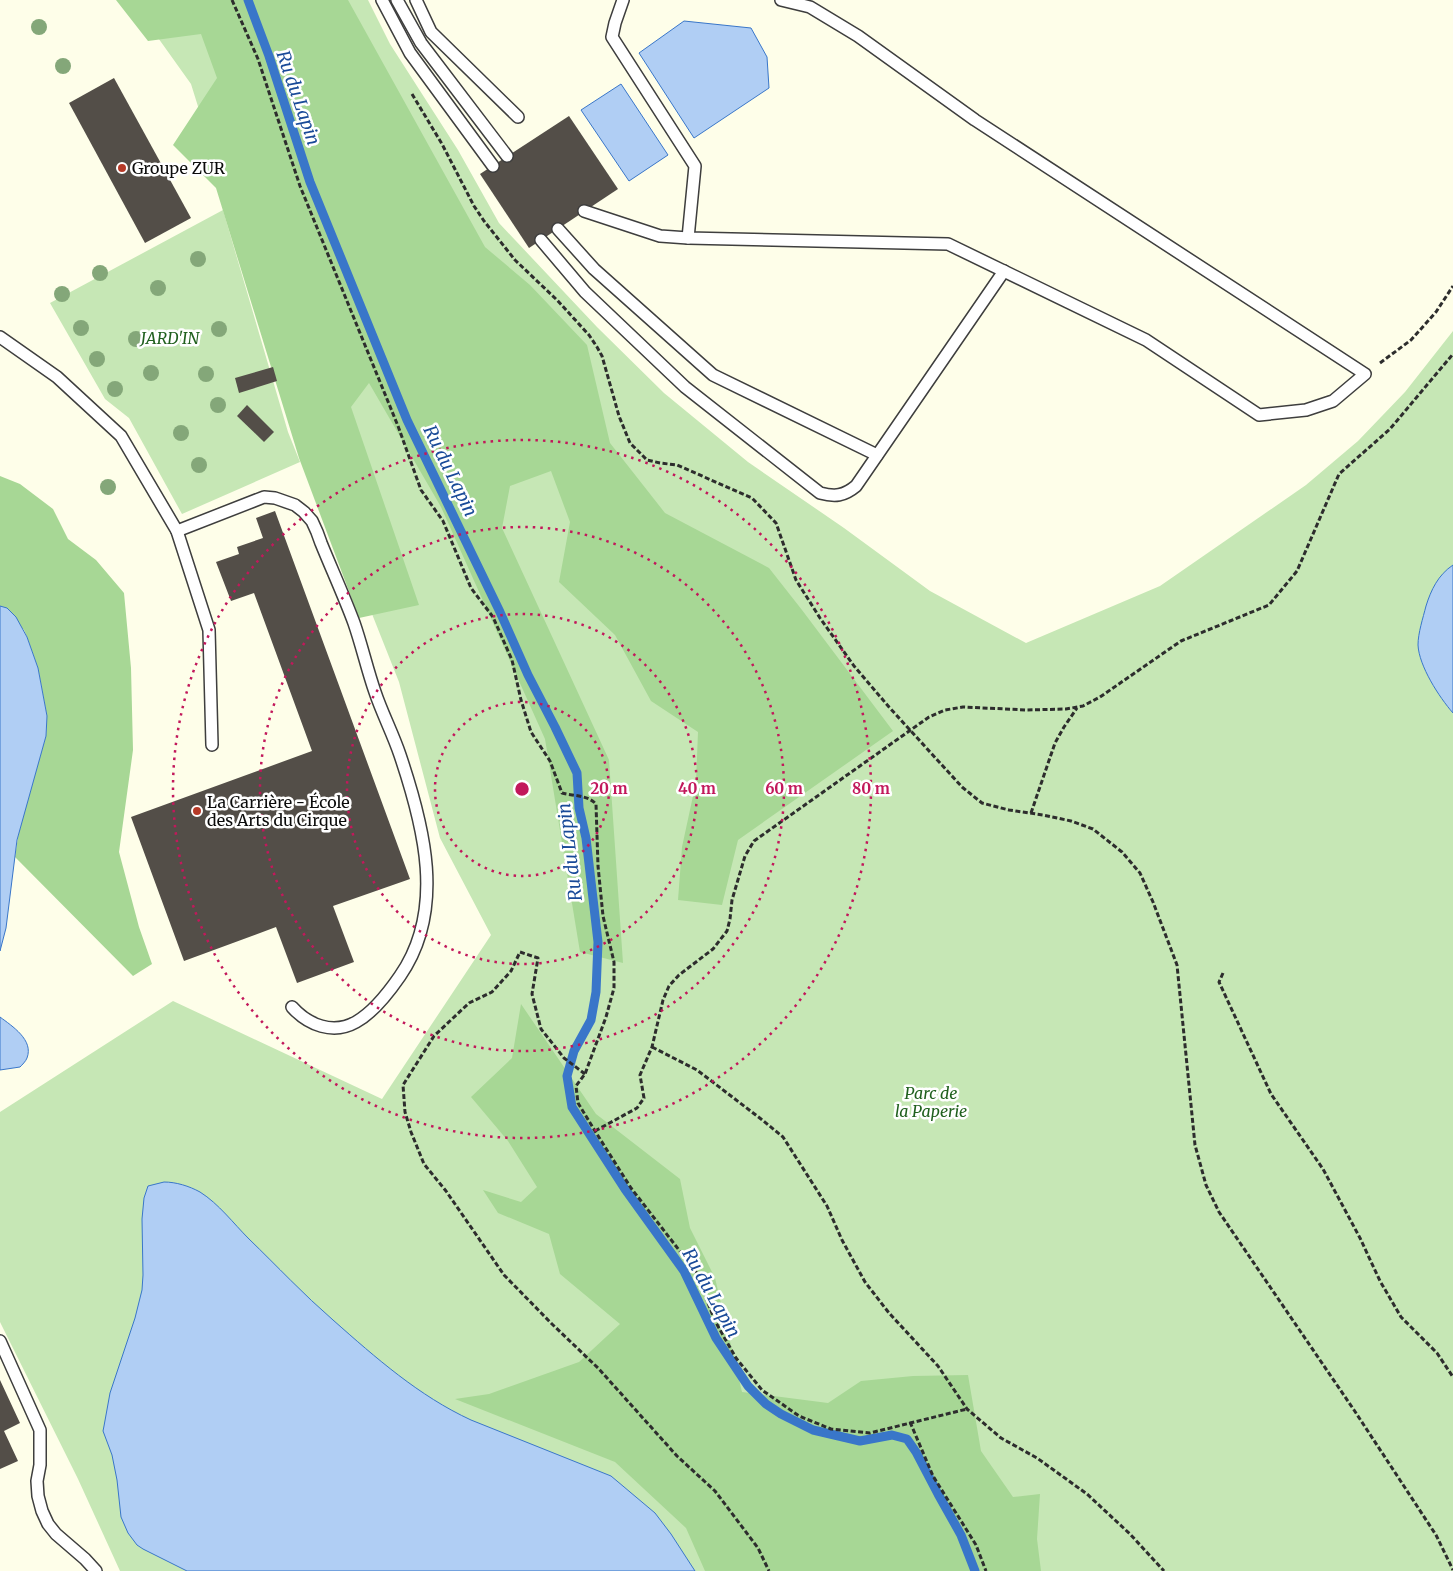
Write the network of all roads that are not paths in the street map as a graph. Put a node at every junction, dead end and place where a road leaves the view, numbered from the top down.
1 (382, 0) edge
2 (397, 0) edge
3 (416, 0) edge
4 (623, 0) edge
5 (781, 0) edge
6 (518, 117) dead end
7 (507, 156) dead end
8 (493, 166) dead end
9 (584, 211) dead end
10 (558, 229) dead end
11 (688, 238) junction
12 (541, 240) dead end
13 (1004, 271) junction
14 (0, 338) edge
15 (876, 456) junction
16 (177, 532) junction
17 (212, 746) dead end
18 (292, 1007) dead end
19 (0, 1341) edge
20 (96, 1571) edge

1 - 8 lane
2 - 7 lane
3 - 6 lane
4 - 11 lane
5 - 13 lane
9 - 11 lane
10 - 15 lane
11 - 13 lane
12 - 15 lane
13 - 15 lane
14 - 16 lane
16 - 17 lane
16 - 18 lane
19 - 20 lane

